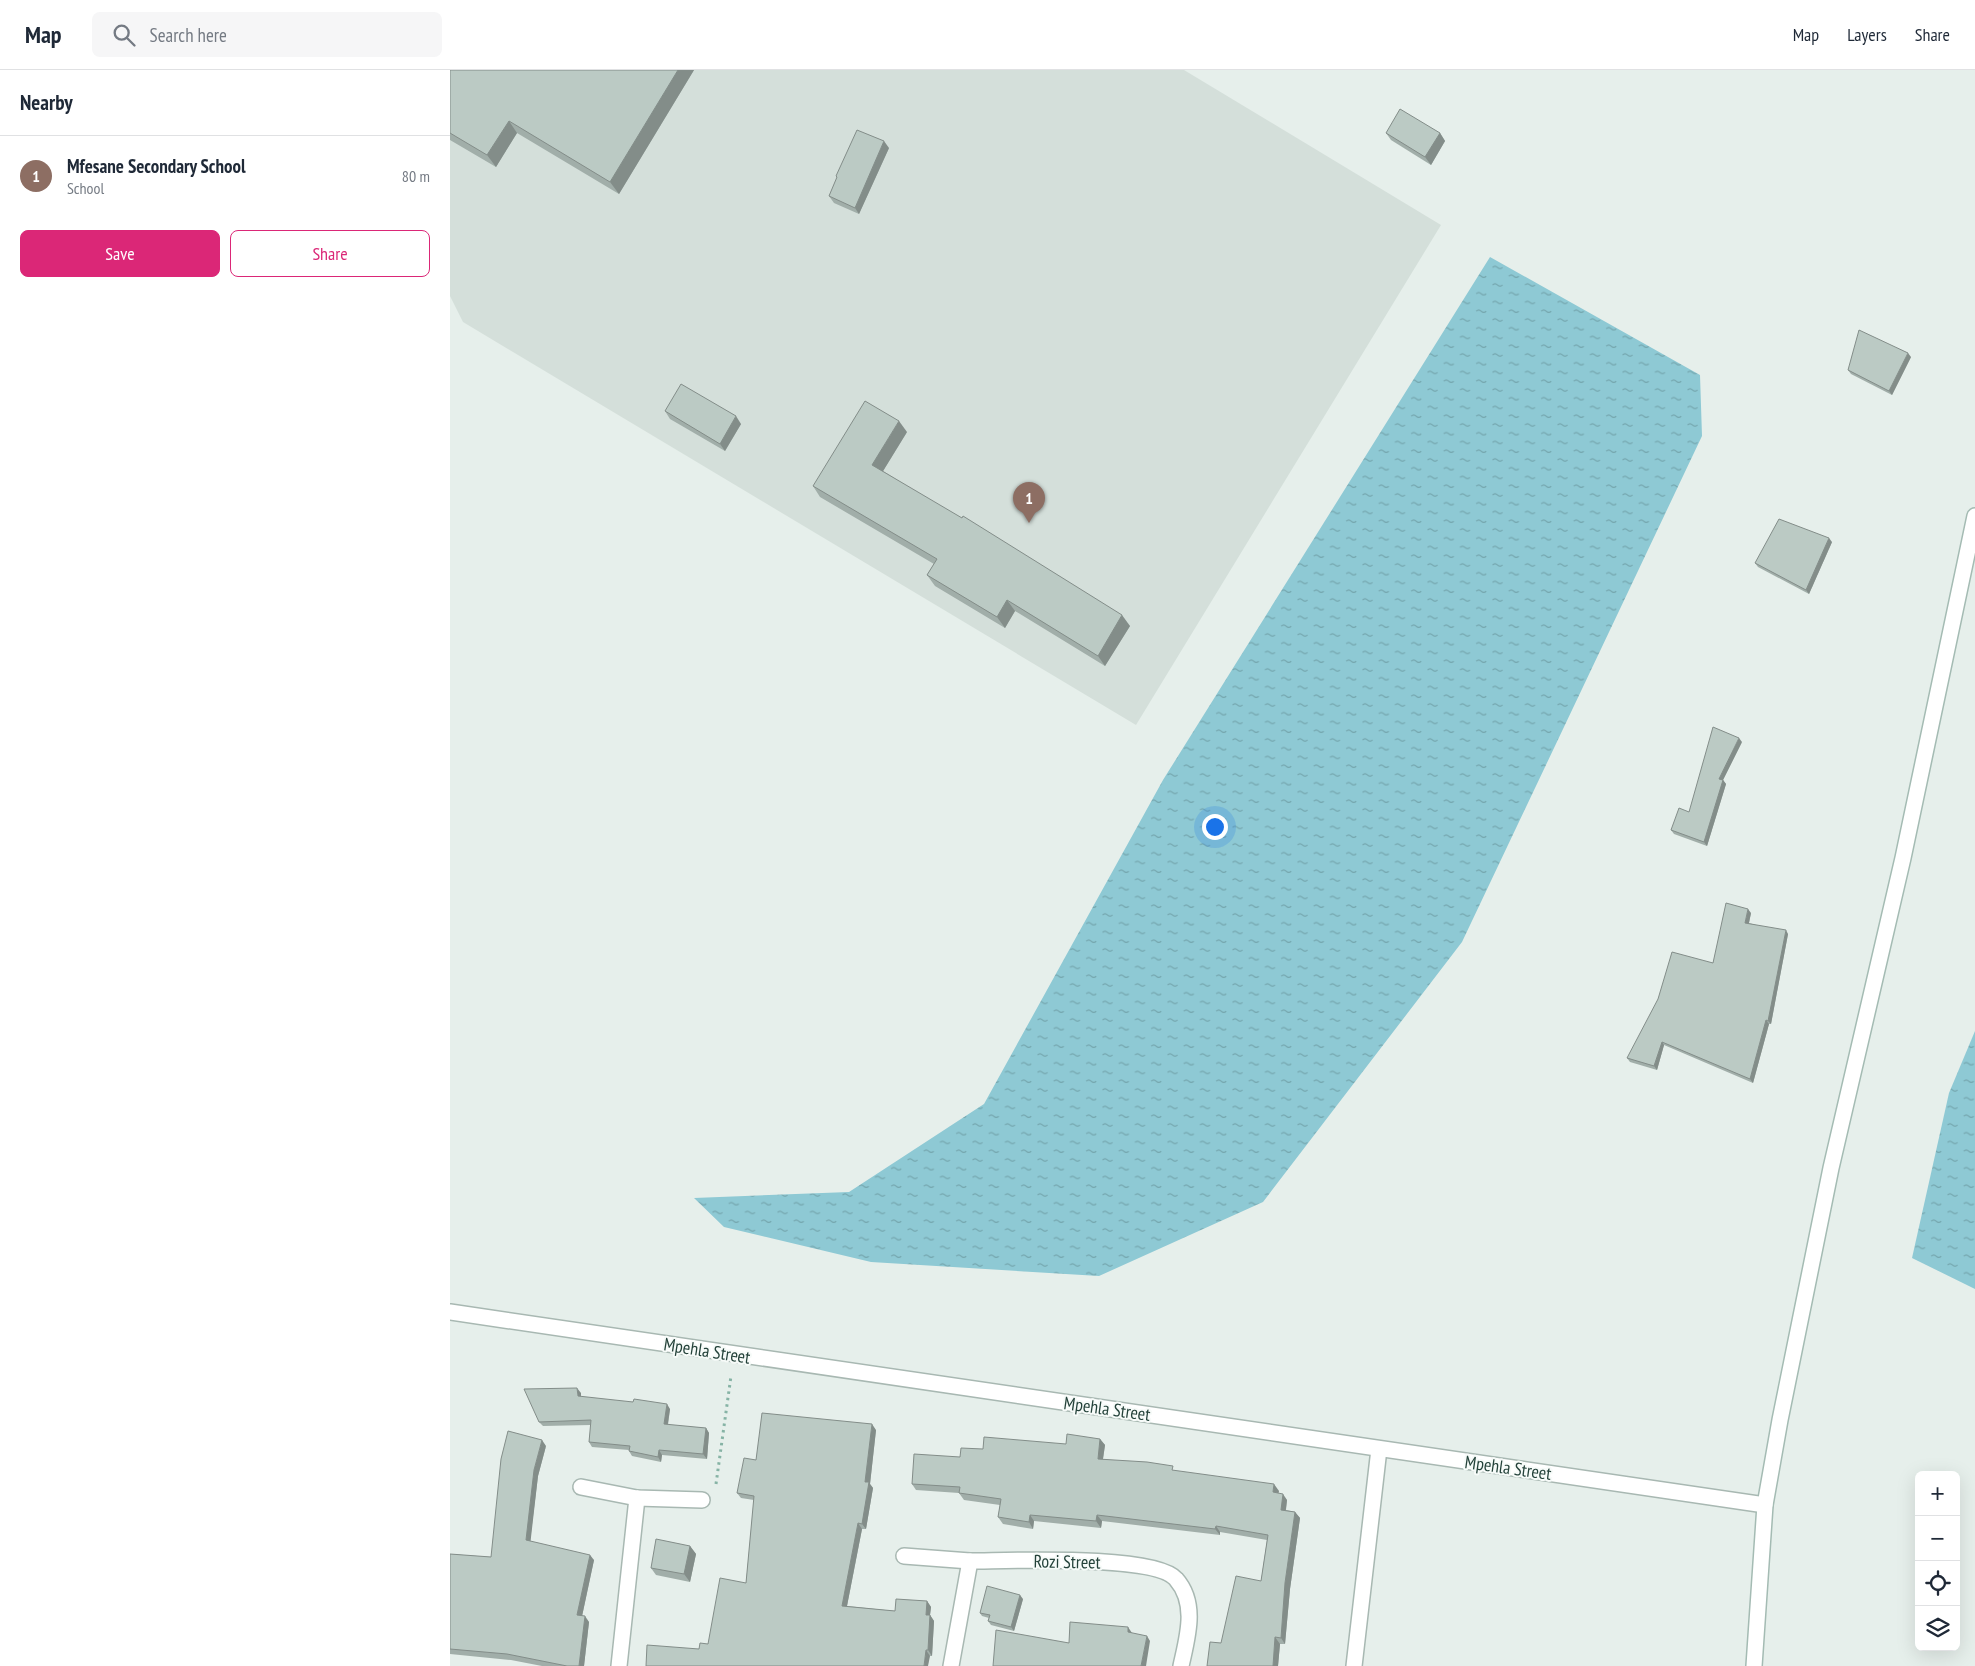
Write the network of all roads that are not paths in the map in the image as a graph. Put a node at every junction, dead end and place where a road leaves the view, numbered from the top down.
1 (1975, 516) edge
2 (450, 1312) edge
3 (1379, 1449) junction
4 (581, 1487) dead end
5 (637, 1498) junction
6 (702, 1500) road end
7 (1765, 1506) junction
8 (904, 1556) dead end
9 (970, 1561) junction
10 (619, 1666) edge
11 (951, 1666) edge
12 (1181, 1666) edge
13 (1354, 1666) edge
14 (1754, 1666) edge

1 - 7 street
2 - 3 street, Mpehla Street
3 - 7 street, Mpehla Street
3 - 13 street
4 - 5 street
5 - 6 street
5 - 10 street
7 - 14 street
8 - 9 street, Rozi Street
9 - 11 street
9 - 12 street, Rozi Street

